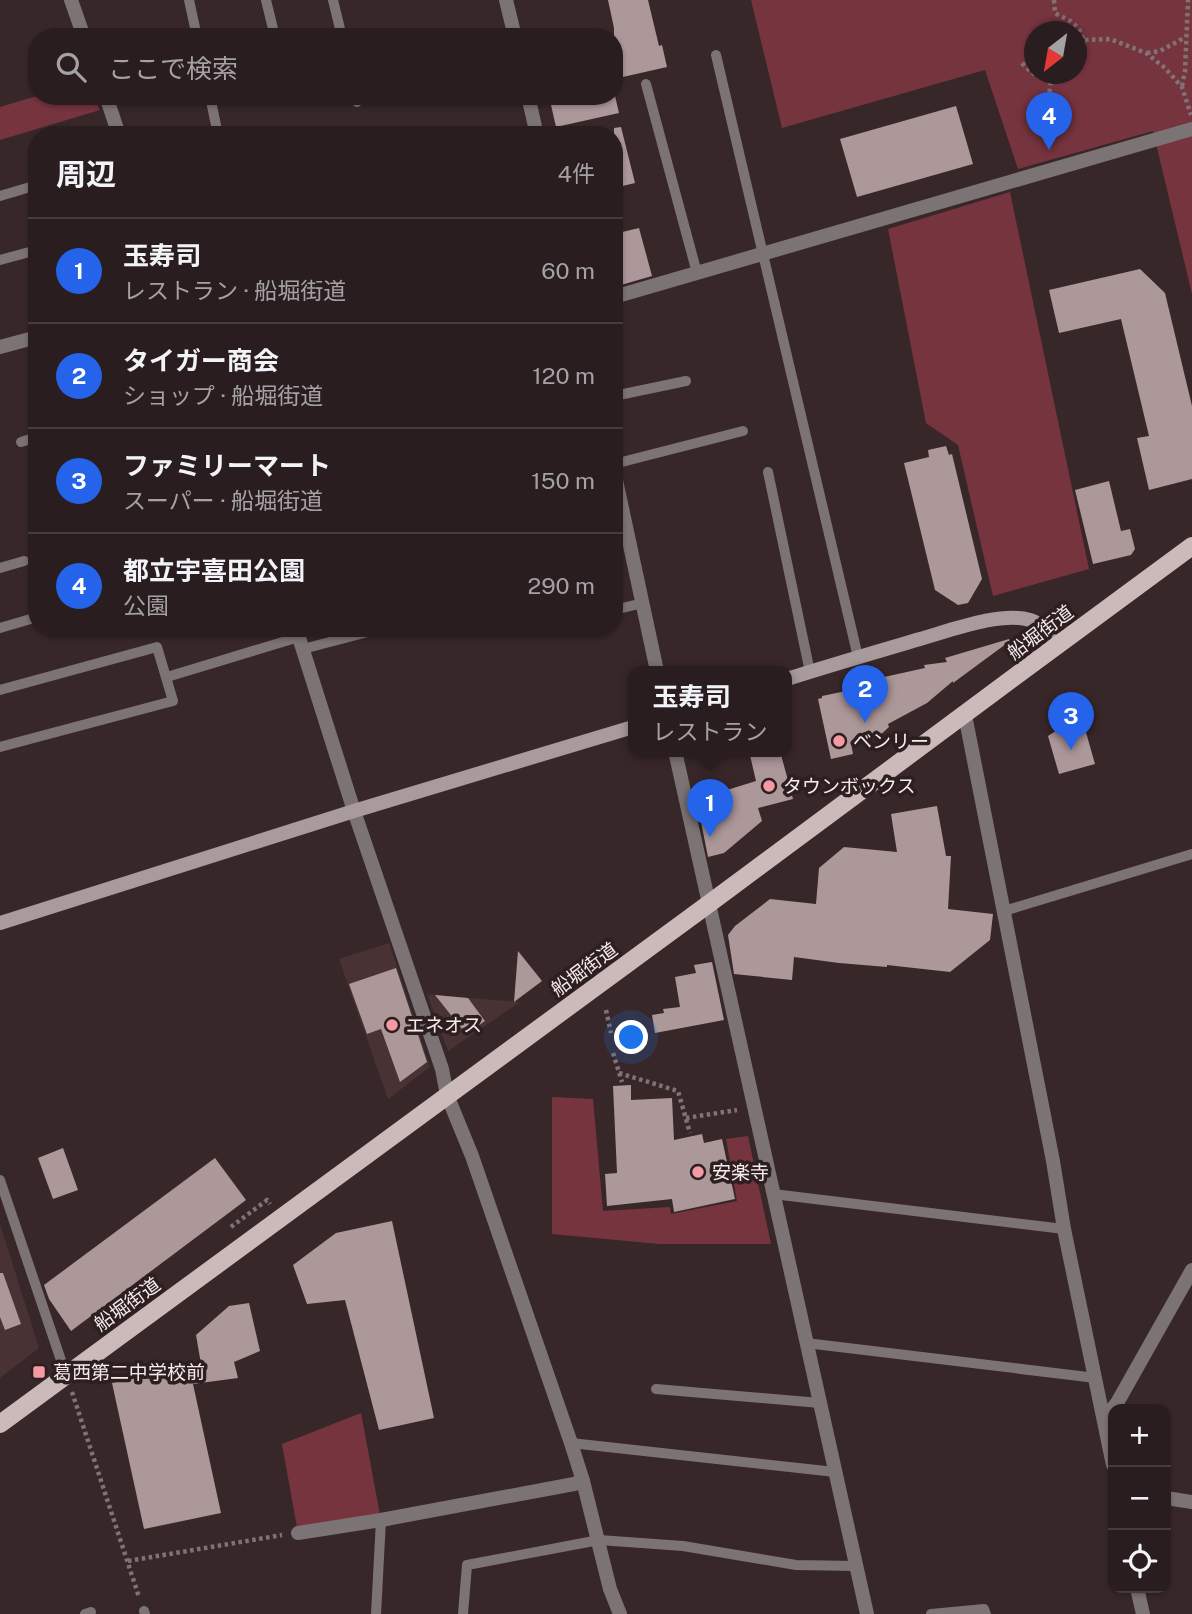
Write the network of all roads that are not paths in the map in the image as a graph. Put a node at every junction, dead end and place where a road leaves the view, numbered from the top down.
1 (189, 0) edge
2 (266, 0) edge
3 (333, 0) edge
4 (506, 0) edge
5 (76, 1) edge
6 (82, 28) edge
7 (195, 28) edge
8 (273, 28) edge
9 (340, 28) edge
10 (512, 28) edge
11 (716, 55) dead end
12 (646, 83) dead end
13 (109, 105) edge
14 (212, 105) edge
15 (530, 105) edge
16 (116, 126) edge
17 (216, 126) edge
18 (535, 126) edge
19 (1192, 129) edge
20 (28, 188) edge
21 (0, 196) edge
22 (28, 252) edge
23 (763, 254) junction
24 (0, 260) edge
25 (697, 273) junction
26 (623, 294) edge
27 (28, 339) edge
28 (0, 347) edge
29 (686, 381) dead end
30 (623, 395) edge
31 (743, 431) dead end
32 (28, 440) edge
33 (21, 442) dead end
34 (623, 462) edge
35 (768, 472) dead end
36 (623, 533) edge
37 (1192, 547) edge
38 (24, 561) dead end
39 (0, 568) edge
40 (643, 603) junction
41 (623, 608) edge
42 (28, 620) edge
43 (0, 628) edge
44 (300, 638) edge
45 (1059, 643) junction
46 (858, 657) junction
47 (656, 666) edge
48 (810, 672) junction
49 (167, 677) junction
50 (792, 677) edge
51 (0, 690) edge
52 (965, 715) junction
53 (628, 729) edge
54 (0, 747) edge
55 (676, 757) edge
56 (354, 811) junction
57 (1192, 854) edge
58 (710, 903) junction
59 (1004, 911) junction
60 (0, 923) edge
61 (447, 1095) junction
62 (0, 1180) edge
63 (773, 1194) junction
64 (1064, 1229) junction
65 (1192, 1270) edge
66 (806, 1343) junction
67 (66, 1375) junction
68 (1096, 1378) junction
69 (656, 1389) dead end
70 (820, 1403) junction
71 (1104, 1419) junction
72 (0, 1424) edge
73 (1108, 1439) edge
74 (571, 1443) junction
75 (835, 1472) junction
76 (583, 1481) junction
77 (1171, 1499) edge
78 (1192, 1502) edge
79 (381, 1520) junction
80 (298, 1533) road end
81 (599, 1540) junction
82 (856, 1566) junction
83 (1138, 1593) edge
84 (376, 1614) edge
85 (463, 1614) edge
86 (620, 1614) edge
87 (867, 1614) edge
88 (932, 1614) edge
89 (986, 1614) edge
90 (1143, 1614) edge

1 - 7 lane
2 - 8 lane
3 - 9 lane
4 - 10 street
5 - 6 street
11 - 23 lane
12 - 25 lane
13 - 16 street
14 - 17 lane
15 - 18 street
19 - 23 street
20 - 21 lane
22 - 24 lane
23 - 25 street
23 - 46 lane
25 - 26 street
27 - 28 street
29 - 30 lane
31 - 34 lane
32 - 33 lane
35 - 48 lane
36 - 40 street
37 - 45 main road, 船堀街道
38 - 39 lane
40 - 41 lane
40 - 47 street
42 - 43 lane
44 - 49 lane
44 - 56 street
45 - 46 street
45 - 52 main road, 船堀街道
46 - 48 street
48 - 50 street
49 - 51 lane
49 - 54 lane
52 - 58 main road, 船堀街道
52 - 59 street
53 - 56 street
55 - 58 street
56 - 60 street
56 - 61 street
57 - 59 lane
58 - 61 main road, 船堀街道
58 - 63 street
59 - 64 street
61 - 67 main road, 船堀街道
61 - 74 street
62 - 67 lane
63 - 64 lane
63 - 66 street
64 - 68 street
65 - 71 street
66 - 68 lane
66 - 70 street
67 - 72 main road, 船堀街道
68 - 71 street
69 - 70 lane
70 - 75 street
71 - 73 street
74 - 75 lane
74 - 76 street
75 - 82 street
76 - 79 street
76 - 81 street
77 - 78 street
79 - 80 street
79 - 84 lane
81 - 82 lane
81 - 85 lane
81 - 86 street
82 - 87 street
83 - 90 street
88 - 89 lane

